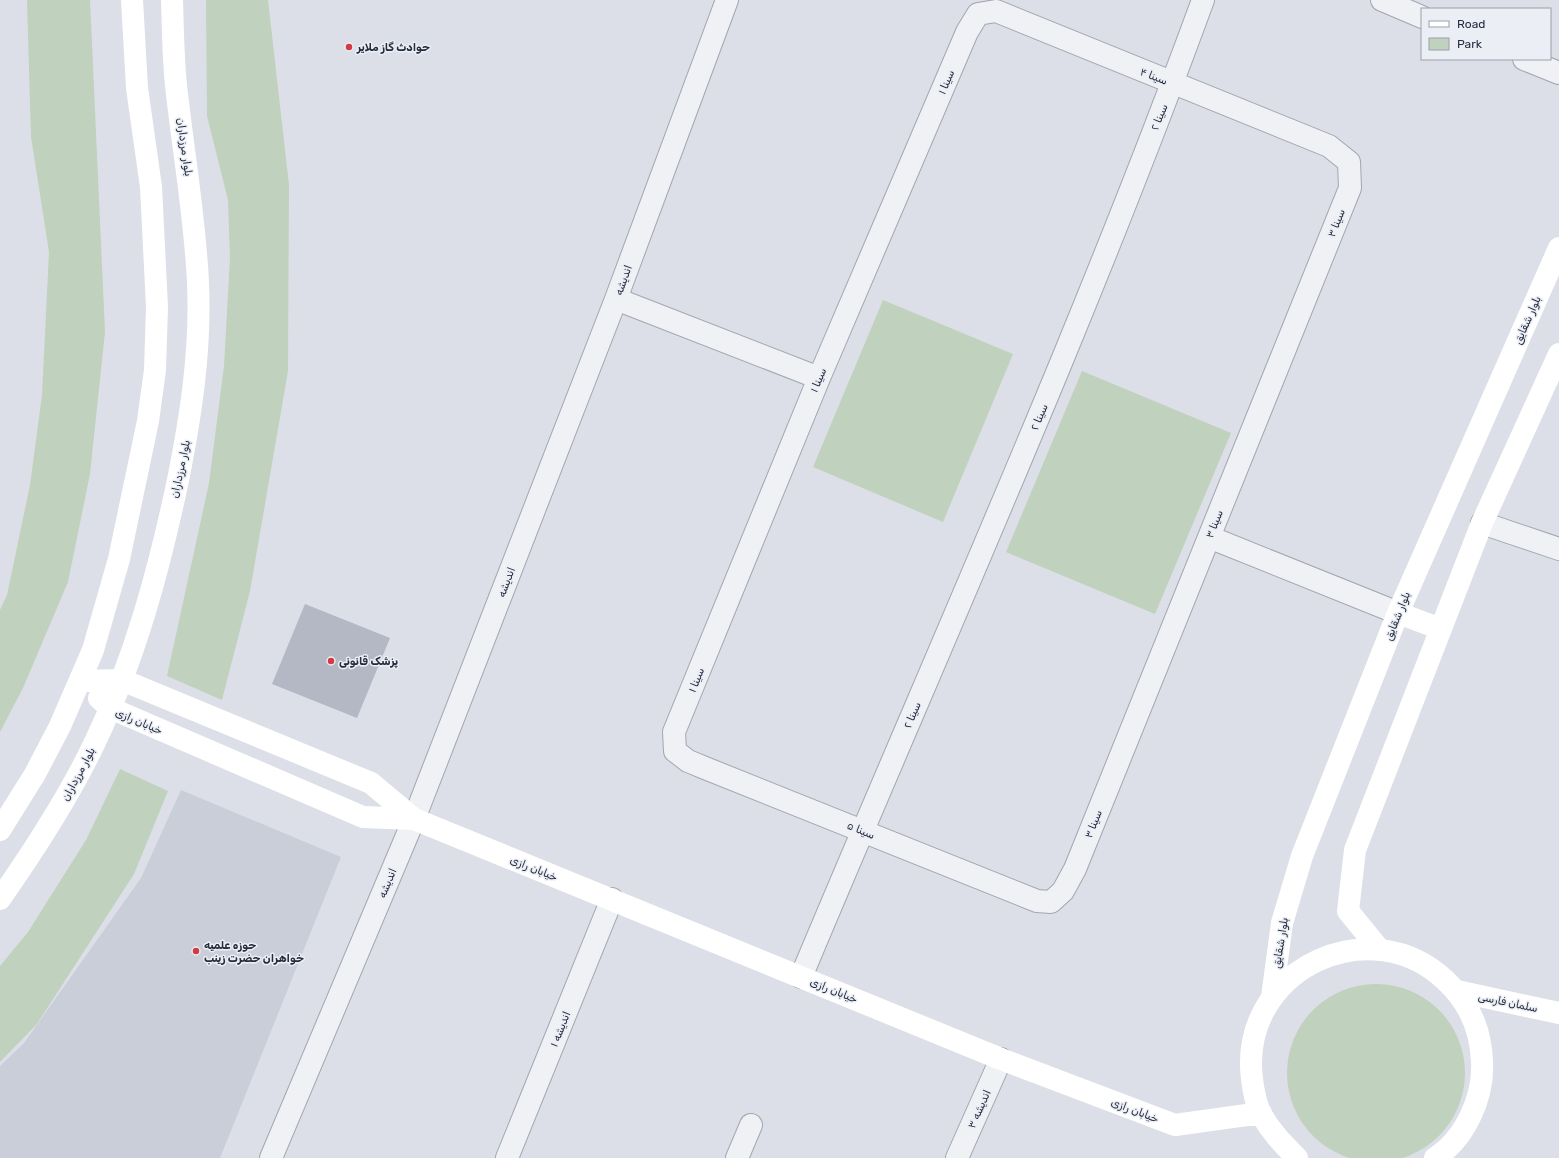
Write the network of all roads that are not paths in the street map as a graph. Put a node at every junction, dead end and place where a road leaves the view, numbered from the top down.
1 (132, 0) edge
2 (172, 0) edge
3 (728, 0) edge
4 (1203, 0) edge
5 (1382, 0) edge
6 (978, 14) joint
7 (1421, 17) edge
8 (1526, 60) edge
9 (1559, 74) edge
10 (1173, 83) junction
11 (1329, 146) joint
12 (1559, 248) edge
13 (616, 299) junction
14 (1559, 354) edge
15 (819, 378) junction
16 (1482, 523) junction
17 (1209, 537) junction
18 (1559, 549) edge
19 (1398, 613) junction
20 (1440, 629) junction
21 (122, 680) junction
22 (81, 681) junction
23 (110, 708) junction
24 (675, 751) joint
25 (414, 819) junction
26 (0, 830) edge
27 (863, 830) junction
28 (612, 899) junction
29 (0, 900) edge
30 (1051, 902) joint
31 (1379, 949) junction
32 (801, 977) junction
33 (1457, 990) junction
34 (1272, 997) junction
35 (1559, 1013) edge
36 (1001, 1059) junction
37 (1261, 1113) junction
38 (751, 1125) dead end
39 (1438, 1157) edge
40 (271, 1158) edge
41 (507, 1158) edge
42 (736, 1158) edge
43 (957, 1158) edge
44 (1297, 1158) edge

1 - 22 main road
2 - 21 main road, بلوار مرزداران
3 - 13 street, اندیشه
4 - 10 street, سینا ۲
5 - 7 street
6 - 10 street, سینا ۴
6 - 15 street, سینا ۱
8 - 9 street
10 - 11 street, سینا ۴
10 - 27 street, سینا ۲
11 - 17 street, سینا ۳
12 - 19 main road, بلوار شقایق
13 - 15 street
13 - 25 street, اندیشه
14 - 16 main road
15 - 24 street, سینا ۱
16 - 18 street
16 - 20 main road
17 - 19 street
17 - 30 street, سینا ۳
19 - 20 main road
19 - 34 main road, بلوار شقایق
20 - 31 main road
21 - 22 main road, خیابان رازی
21 - 23 main road, بلوار مرزداران
21 - 25 main road, خیابان رازی
22 - 23 main road, خیابان رازی
22 - 26 main road
23 - 25 main road, خیابان رازی
23 - 29 main road, بلوار مرزداران
24 - 27 street, سینا ۵
25 - 28 main road, خیابان رازی
25 - 40 street, اندیشه
27 - 30 street, سینا ۵
27 - 32 street, سینا ۲
28 - 32 main road, خیابان رازی
28 - 41 street, اندیشه ۱
31 - 33 main road
31 - 34 main road
32 - 36 main road, خیابان رازی
33 - 35 main road, سلمان فارسی
33 - 39 main road
34 - 37 main road
36 - 37 main road, خیابان رازی
36 - 43 street, اندیشه ۳
37 - 44 main road
38 - 42 street

